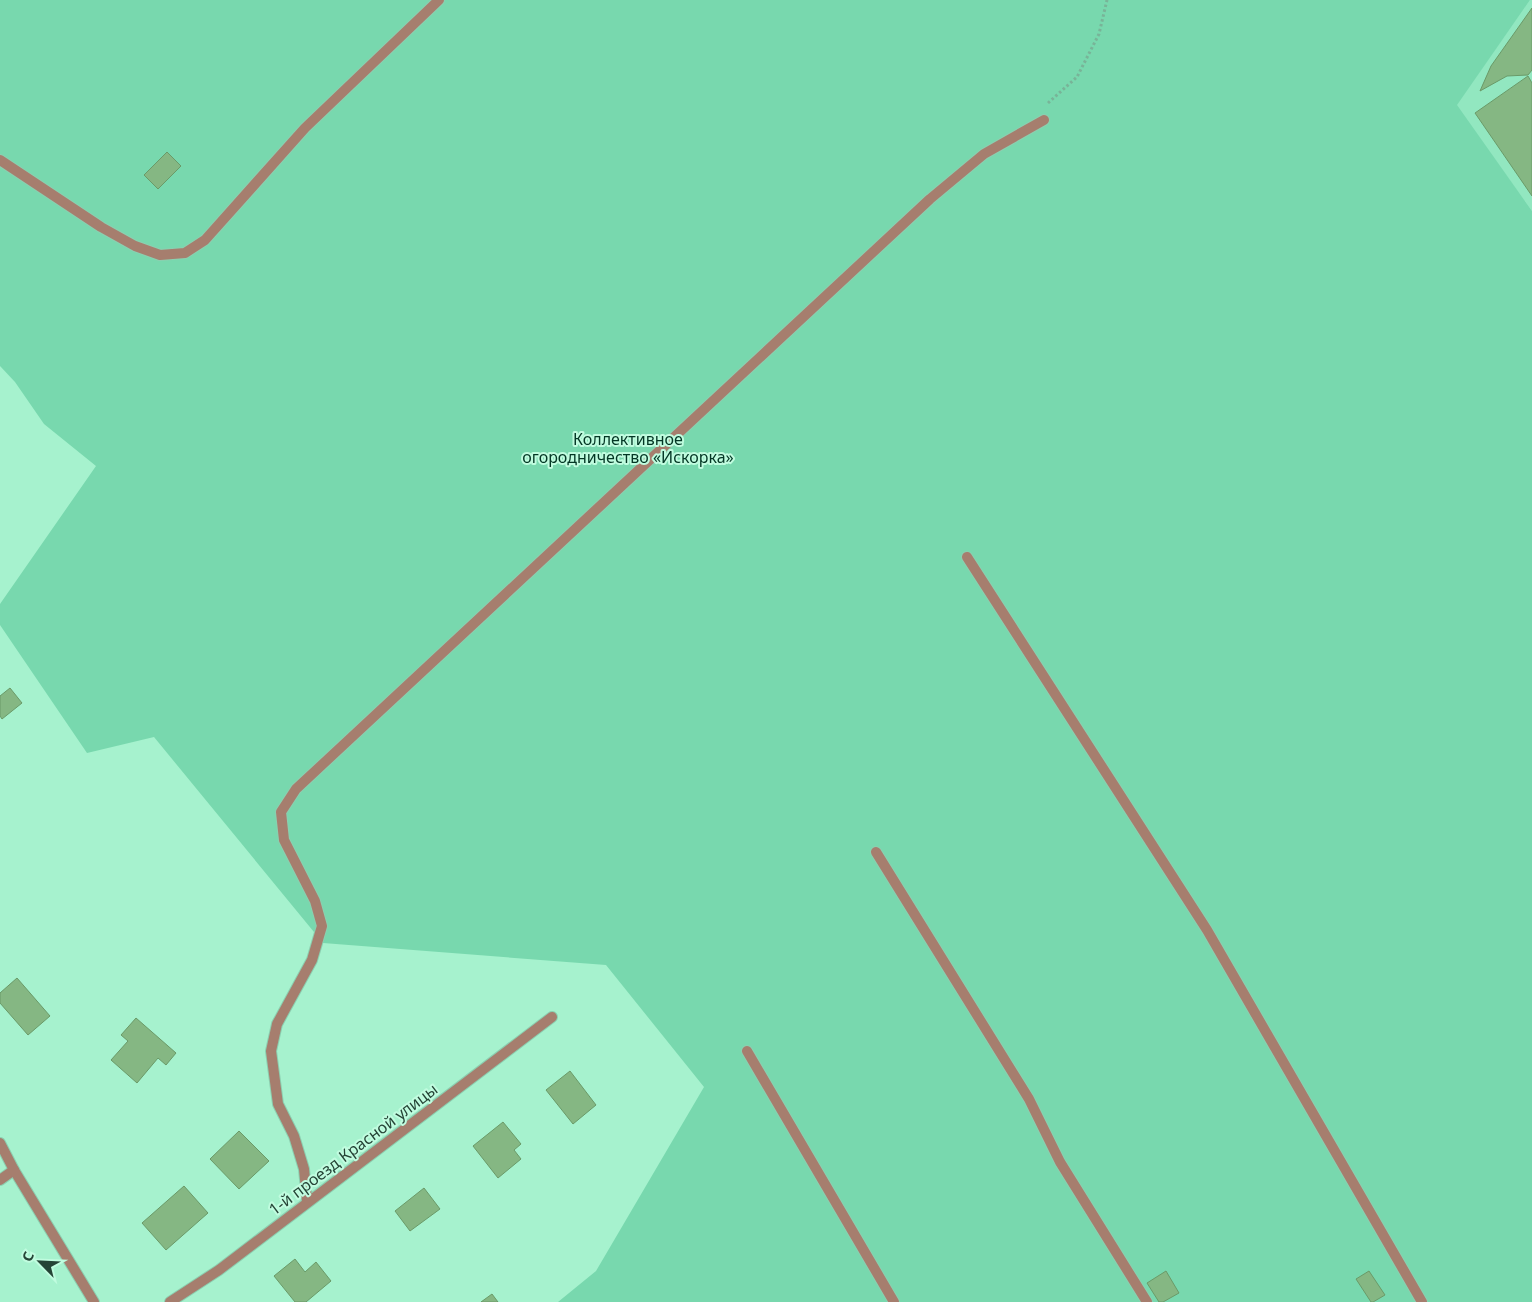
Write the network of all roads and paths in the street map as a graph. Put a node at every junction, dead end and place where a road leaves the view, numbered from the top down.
1 (439, 0) edge
2 (1107, 0) edge
3 (1044, 120) joint
4 (0, 160) edge
5 (967, 557) dead end
6 (876, 852) dead end
7 (552, 1017) dead end
8 (747, 1051) dead end
9 (0, 1143) edge
10 (14, 1170) junction
11 (0, 1180) edge
12 (307, 1201) junction
13 (94, 1302) edge
14 (170, 1302) edge
15 (894, 1302) edge
16 (1147, 1302) edge
17 (1422, 1302) edge

1 - 4 street
2 - 3 path
3 - 12 street
5 - 17 street
6 - 16 street
7 - 12 street, 1-й проезд Красной улицы
8 - 15 street
9 - 10 street
10 - 11 street
10 - 13 street
12 - 14 street, 1-й проезд Красной улицы

